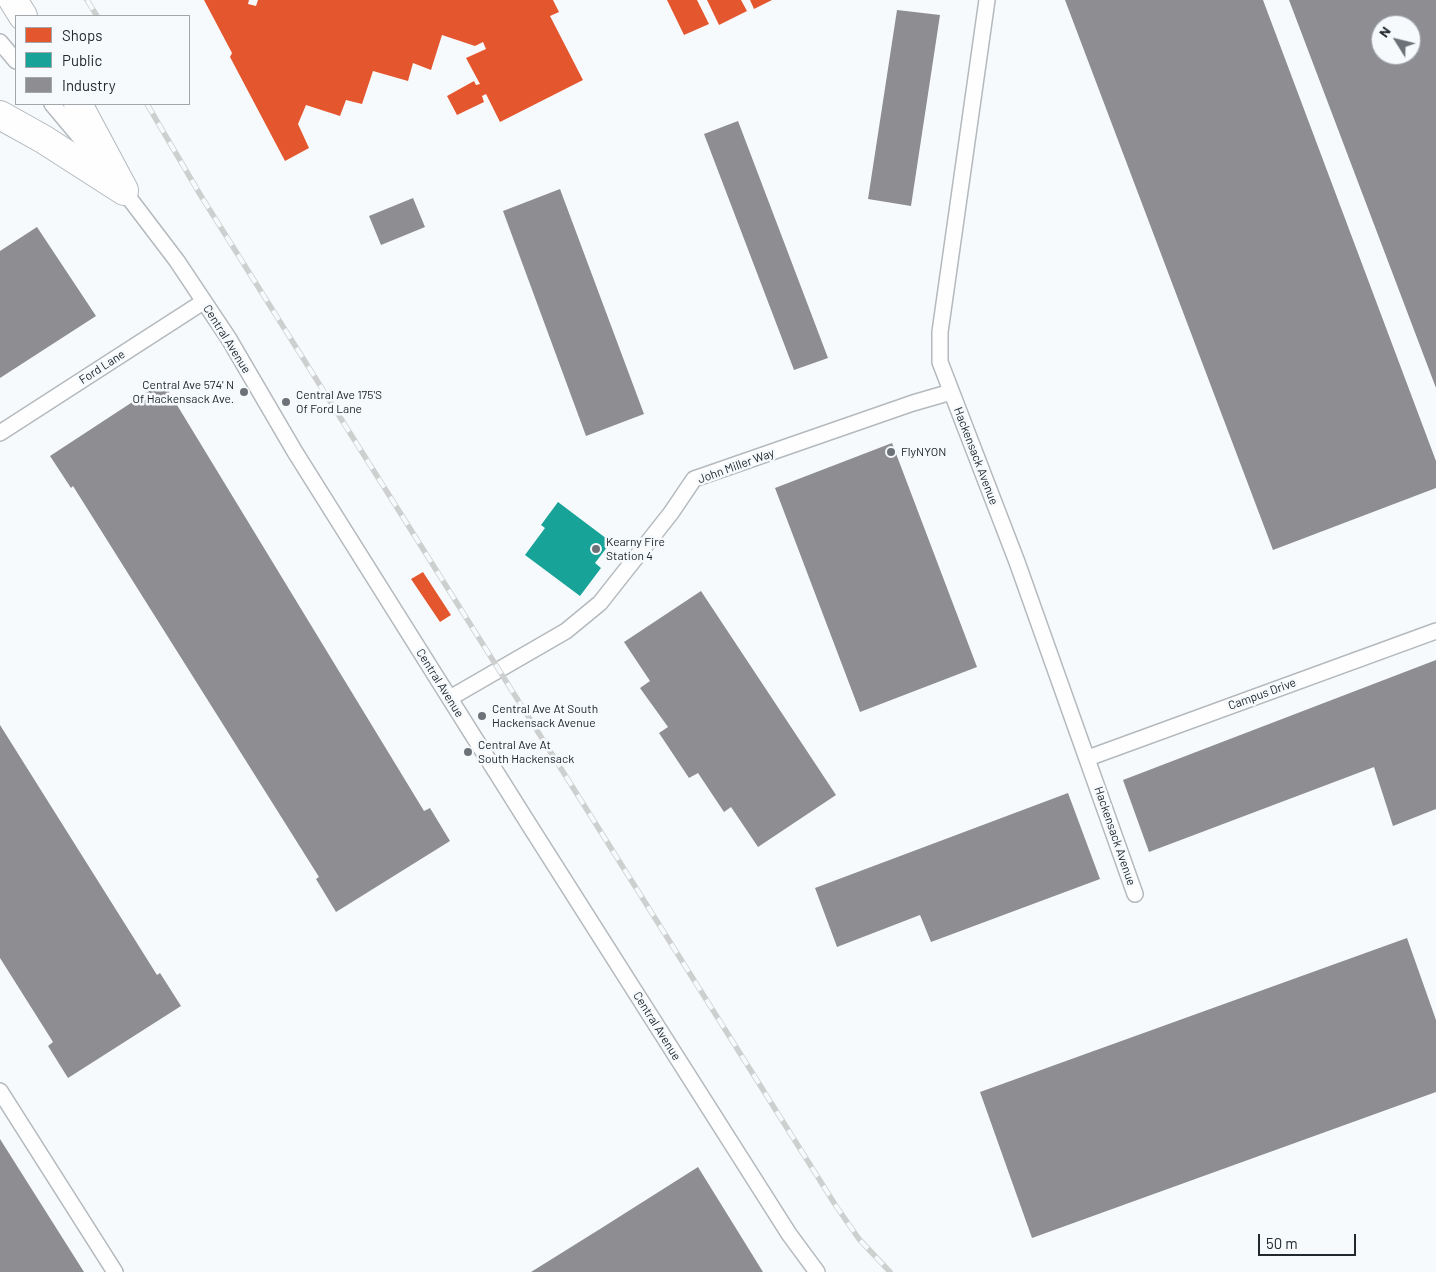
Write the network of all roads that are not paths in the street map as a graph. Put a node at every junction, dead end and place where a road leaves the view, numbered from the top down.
1 (13, 0) edge
2 (987, 0) edge
3 (22, 15) edge
4 (0, 42) edge
5 (15, 60) edge
6 (53, 105) edge
7 (79, 105) edge
8 (0, 115) edge
9 (124, 191) junction
10 (203, 302) junction
11 (951, 392) junction
12 (0, 433) edge
13 (1436, 631) edge
14 (450, 698) junction
15 (1088, 758) junction
16 (1135, 894) dead end
17 (0, 1091) edge
18 (115, 1272) edge
19 (817, 1272) edge

1 - 3 highway
2 - 11 street, Hackensack Avenue
4 - 5 street
6 - 9 street, Central Avenue
7 - 9 highway
8 - 9 highway
9 - 10 street, Central Avenue
10 - 12 street, Ford Lane
10 - 14 street, Central Avenue
11 - 14 street, John Miller Way
11 - 15 street, Hackensack Avenue
13 - 15 street, Campus Drive
14 - 19 street, Central Avenue
15 - 16 street, Hackensack Avenue
17 - 18 street

